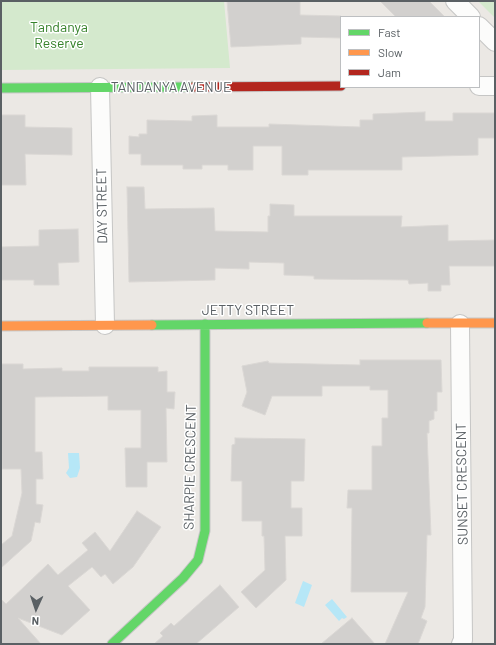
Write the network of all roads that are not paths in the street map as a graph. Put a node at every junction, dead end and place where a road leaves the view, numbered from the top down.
1 (455, 1) edge
2 (469, 16) edge
3 (480, 27) edge
4 (495, 42) edge
5 (340, 86) edge
6 (480, 86) edge
7 (495, 86) edge
8 (100, 87) junction
9 (1, 88) edge
10 (495, 323) edge
11 (205, 324) junction
12 (460, 324) junction
13 (105, 325) junction
14 (1, 326) edge
15 (115, 643) edge
16 (461, 644) edge

1 - 2 street
3 - 4 street
5 - 8 street, TANDANYA AVENUE
6 - 7 street
8 - 9 street, TANDANYA AVENUE
8 - 13 street, DAY STREET
10 - 12 street, JETTY STREET
11 - 12 street, JETTY STREET
11 - 13 street, JETTY STREET
11 - 15 street, SHARPIE CRESCENT
12 - 16 street, SUNSET CRESCENT
13 - 14 street, JETTY STREET

